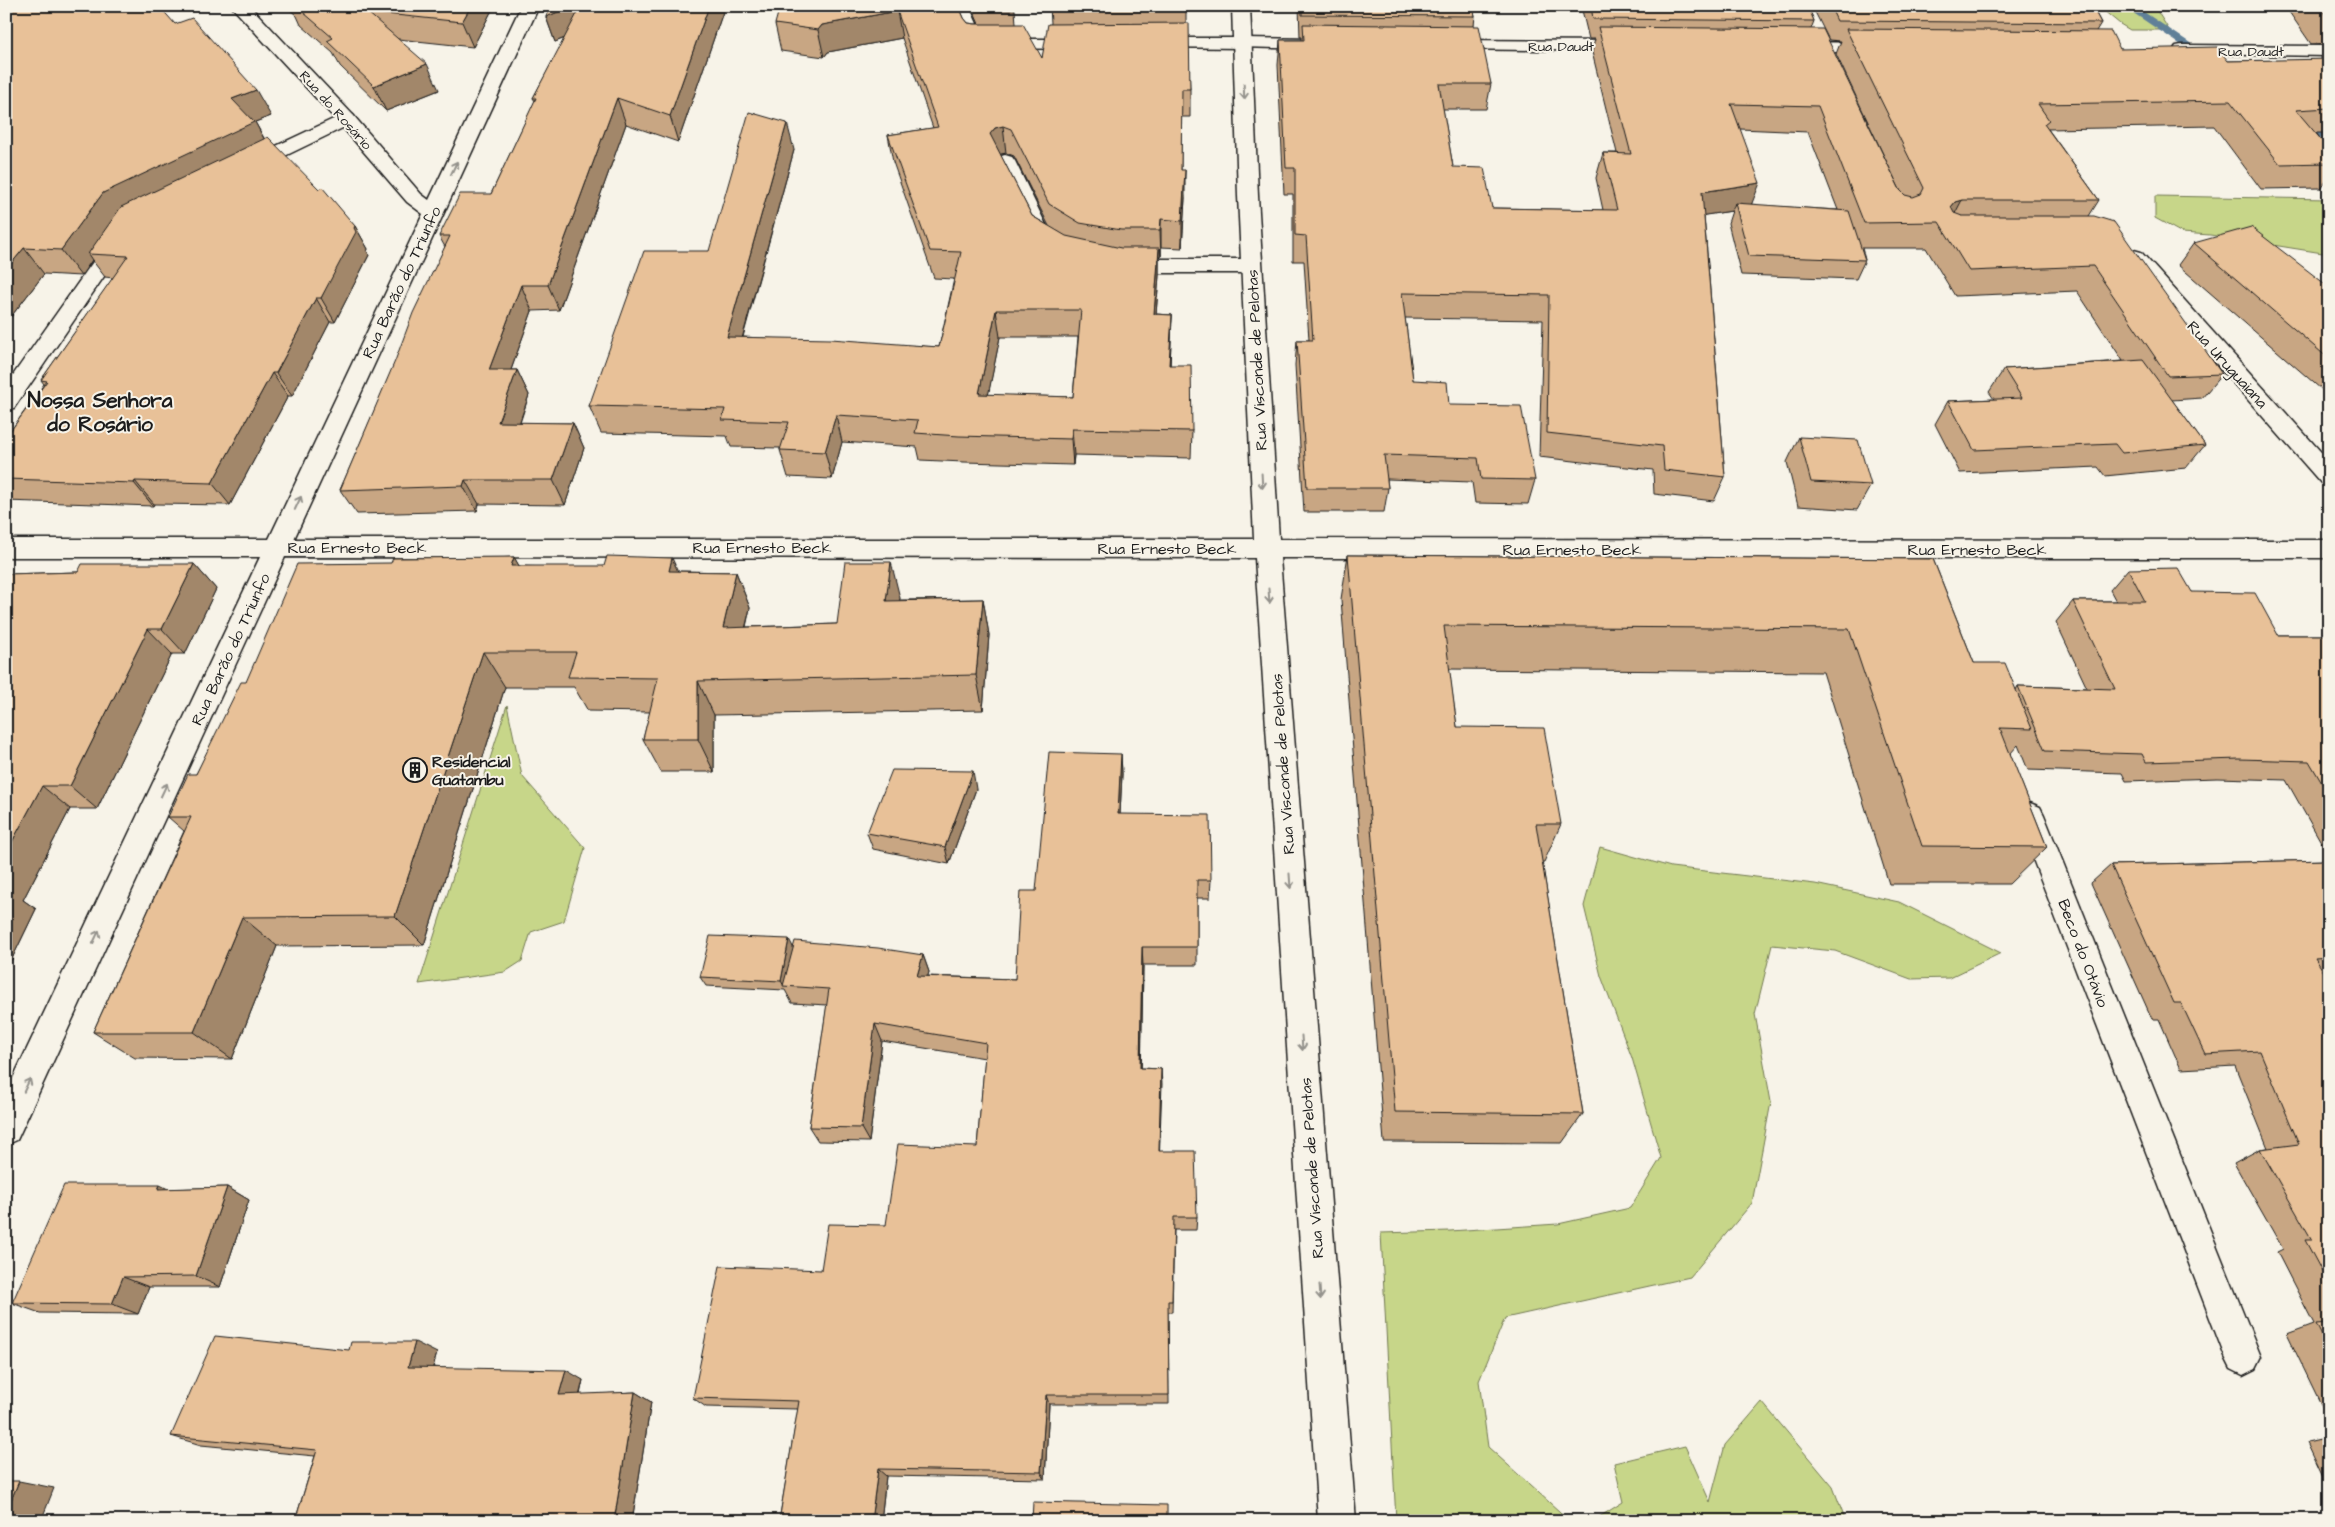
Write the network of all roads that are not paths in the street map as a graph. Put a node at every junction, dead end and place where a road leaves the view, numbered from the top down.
1 (240, 6) edge
2 (530, 6) edge
3 (960, 6) edge
4 (1241, 6) edge
5 (1132, 43) edge
6 (1242, 43) junction
7 (1104, 44) edge
8 (1332, 44) edge
9 (1432, 44) edge
10 (1652, 46) edge
11 (1782, 47) edge
12 (1891, 48) edge
13 (2163, 50) edge
14 (2329, 51) edge
15 (346, 119) junction
16 (1005, 161) edge
17 (234, 174) edge
18 (434, 212) junction
19 (138, 220) edge
20 (2123, 248) edge
21 (1067, 252) edge
22 (1103, 263) edge
23 (1251, 266) junction
24 (6, 402) edge
25 (2329, 477) edge
26 (277, 547) junction
27 (6, 548) edge
28 (1266, 548) junction
29 (1924, 549) junction
30 (2329, 549) edge
31 (1935, 576) edge
32 (2019, 788) edge
33 (6, 1129) edge
34 (2243, 1357) dead end
35 (1337, 1521) edge

1 - 15 street, Rua do Rosário
18 -> 2 street, Rua Barão do Triunfo
3 - 7 street
4 - 6 street, Rua Visconde de Pelotas
5 - 6 street
6 - 8 street
6 -> 23 street, Rua Visconde de Pelotas
9 - 10 street, Rua Daudt
11 - 12 street
13 - 14 street, Rua Daudt
15 - 17 street
15 - 18 street, Rua do Rosário
16 - 21 street
26 -> 18 street, Rua Barão do Triunfo
19 - 24 street
20 - 25 street, Rua Uruguaiana
22 - 23 street
23 -> 28 street, Rua Visconde de Pelotas
26 - 27 street, Rua Ernesto Beck
26 - 28 street, Rua Ernesto Beck
33 -> 26 street, Rua Barão do Triunfo
28 - 29 street, Rua Ernesto Beck
28 -> 35 street, Rua Visconde de Pelotas
29 - 30 street, Rua Ernesto Beck
29 - 31 street
32 - 34 street, Beco do Otávio

